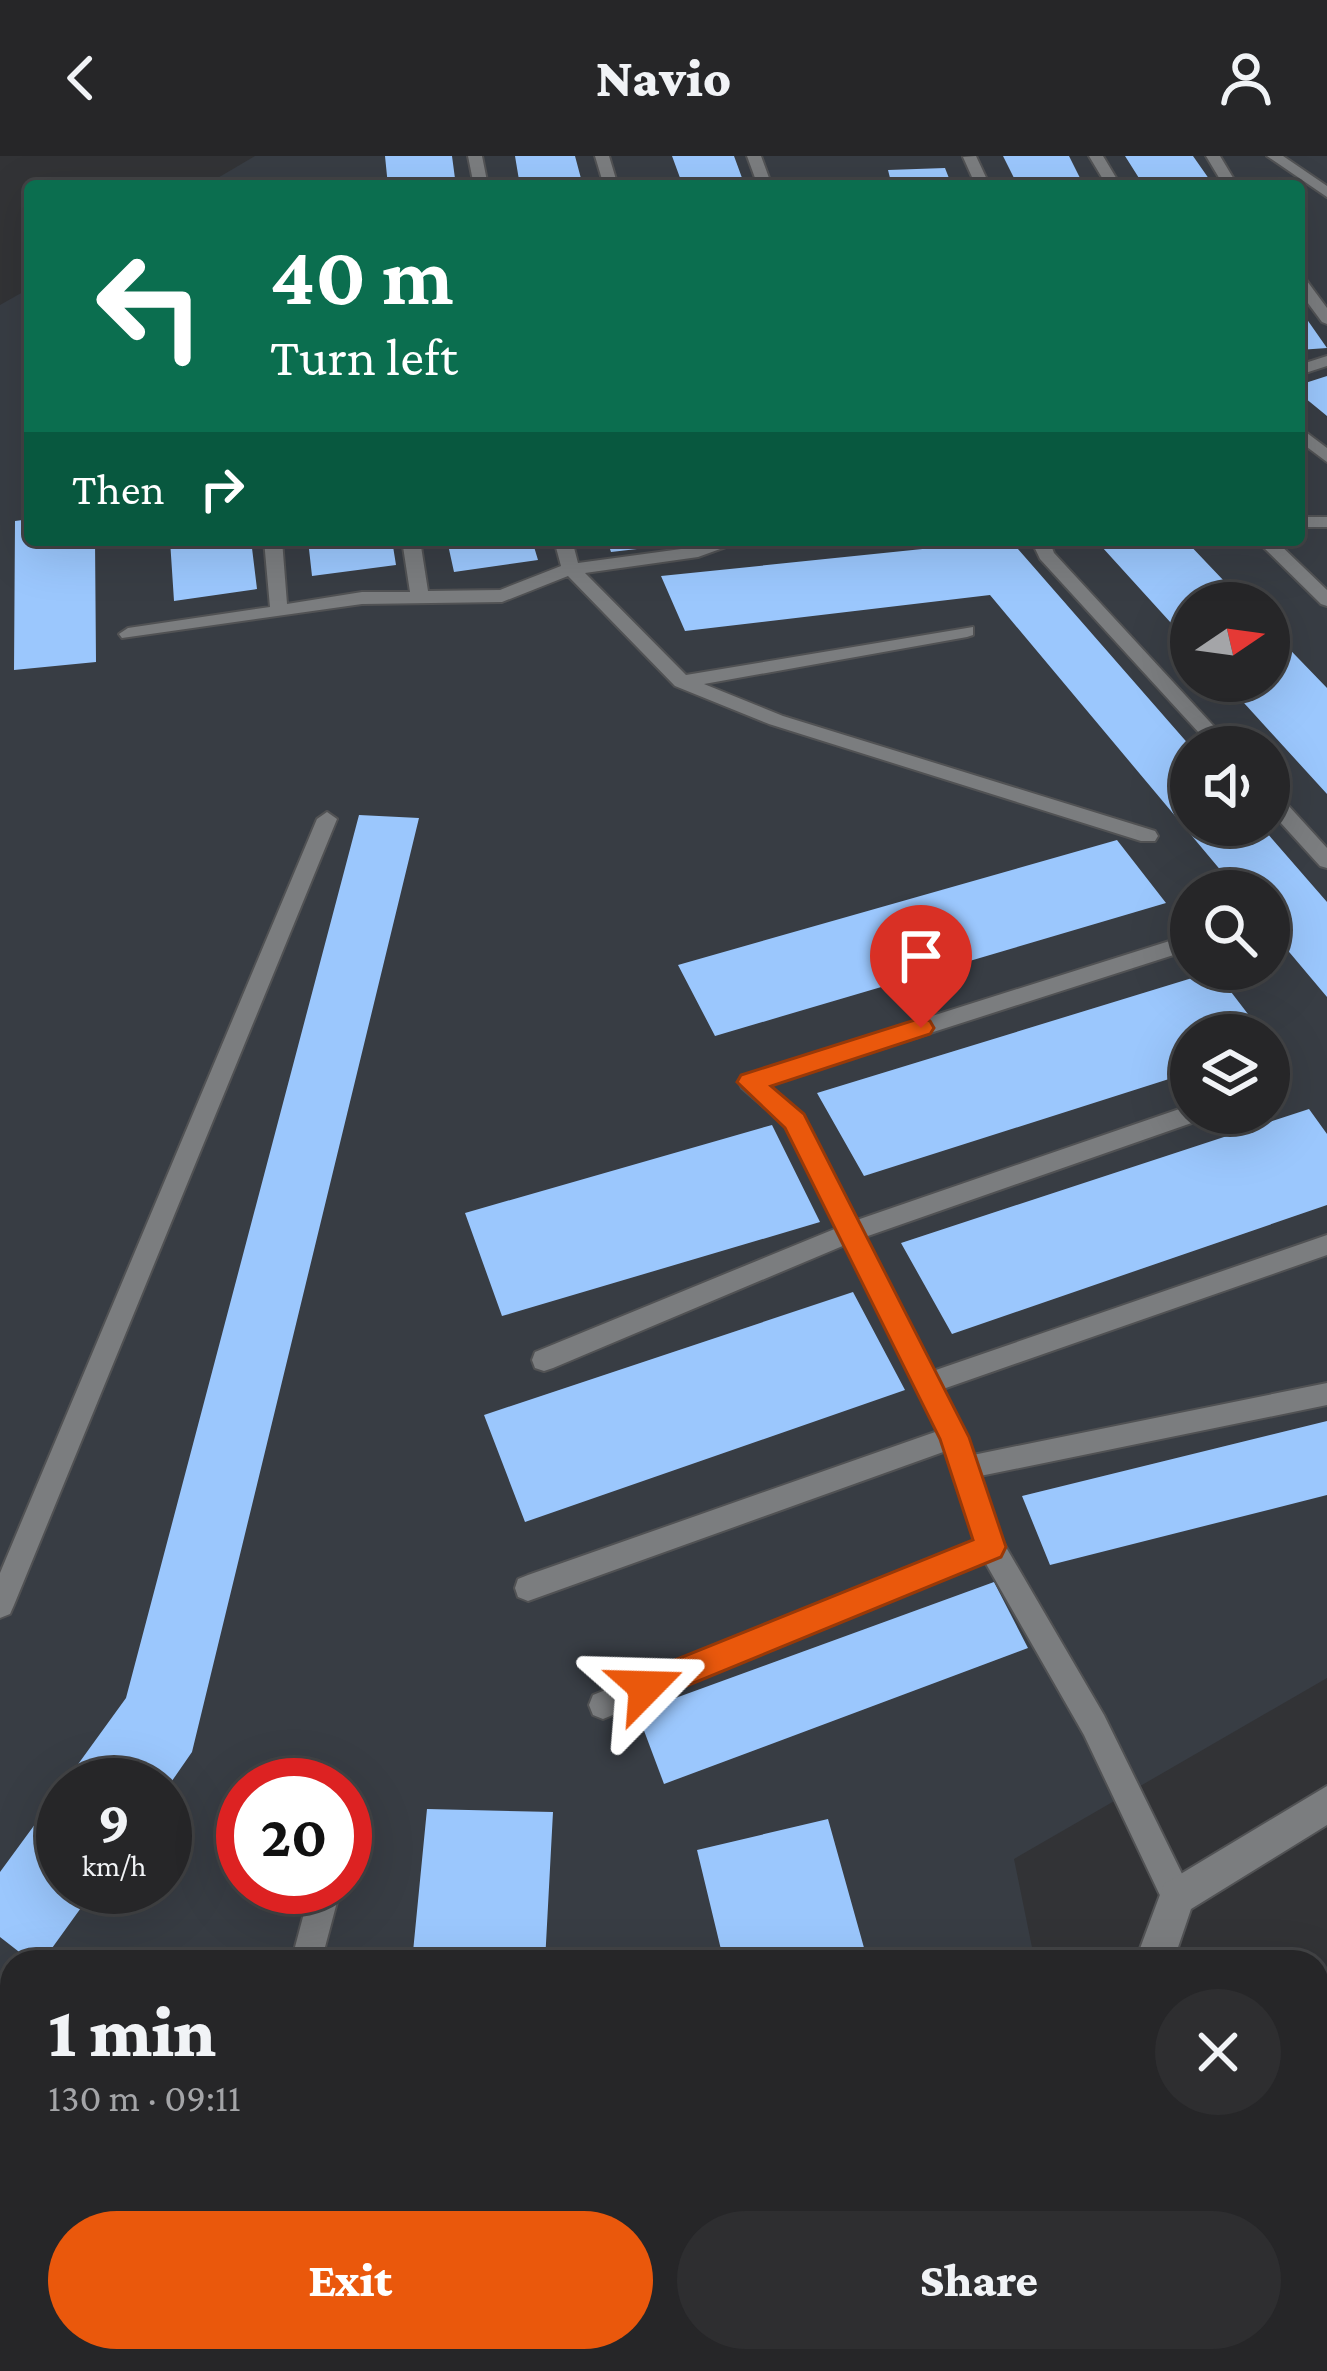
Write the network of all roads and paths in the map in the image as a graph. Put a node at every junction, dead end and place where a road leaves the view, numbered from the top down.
1 (1274, 156) edge
2 (1327, 193) edge
3 (1305, 288) edge
4 (1327, 319) edge
5 (1305, 438) edge
6 (1327, 458) edge
7 (274, 546) edge
8 (412, 546) edge
9 (565, 546) edge
10 (717, 546) edge
11 (1042, 546) edge
12 (1271, 546) edge
13 (571, 568) junction
14 (420, 597) junction
15 (1327, 600) edge
16 (279, 611) junction
17 (967, 632) dead end
18 (128, 634) dead end
19 (682, 682) junction
20 (1203, 726) edge
21 (327, 819) dead end
22 (1290, 820) edge
23 (1148, 836) dead end
24 (1327, 860) edge
25 (1170, 949) edge
26 (1170, 1122) edge
27 (851, 1232) junction
28 (1327, 1245) edge
29 (544, 1360) dead end
30 (927, 1384) junction
31 (1327, 1394) edge
32 (954, 1437) junction
33 (964, 1468) junction
34 (991, 1547) junction
35 (528, 1588) dead end
36 (0, 1605) edge
37 (603, 1705) dead end
38 (1327, 1804) edge
39 (1177, 1897) junction
40 (319, 1914) edge
41 (309, 1950) edge
42 (1158, 1950) edge

1 - 2 lane
3 - 4 lane
5 - 6 lane
7 - 16 lane
8 - 14 lane
9 - 13 lane
10 - 13 lane
11 - 20 lane
12 - 15 lane
13 - 14 lane
13 - 19 lane
14 - 16 lane
16 - 18 lane
17 - 19 lane
19 - 23 lane
21 - 36 lane
22 - 24 lane
25 - 27 lane
26 - 27 lane
27 - 29 lane
27 - 30 lane
28 - 30 lane
30 - 32 lane
31 - 33 lane
32 - 33 lane
32 - 35 lane
33 - 34 lane
34 - 37 lane
34 - 39 lane
38 - 39 street
39 - 42 street
40 - 41 lane

